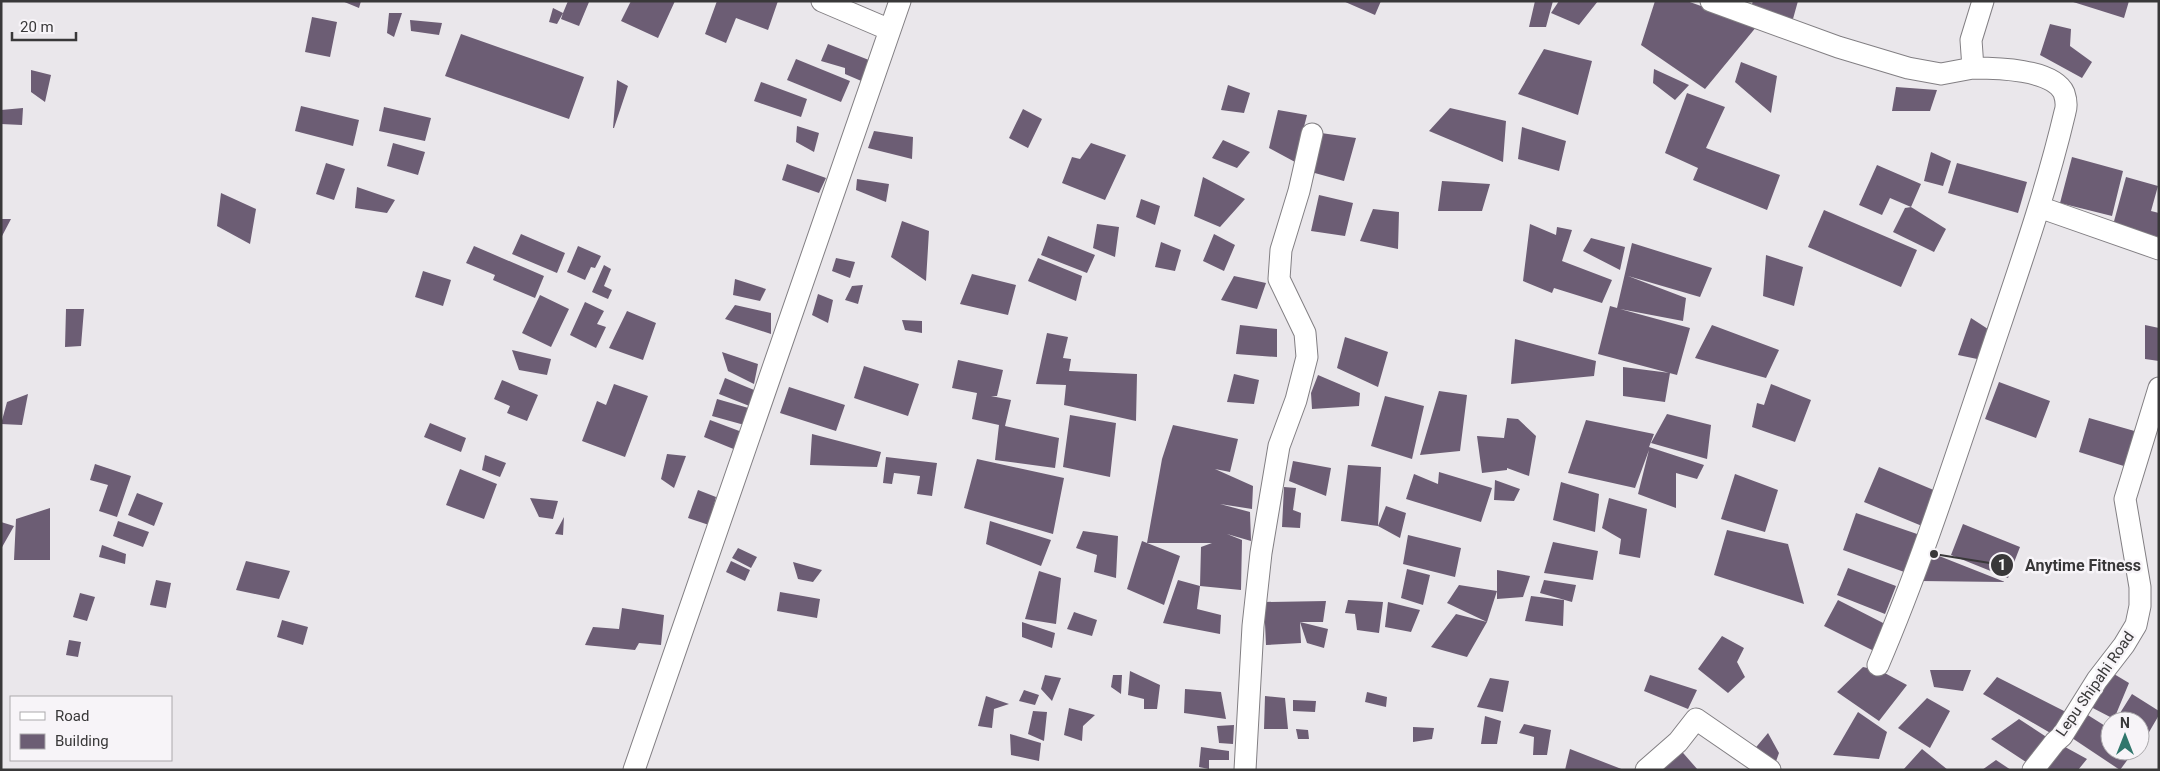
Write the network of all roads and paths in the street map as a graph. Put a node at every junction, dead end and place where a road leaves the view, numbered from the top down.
1 (822, 1) edge
2 (900, 1) edge
3 (1711, 1) edge
4 (1983, 1) edge
5 (890, 30) junction
6 (1973, 68) junction
7 (1312, 134) dead end
8 (2039, 207) junction
9 (2159, 249) edge
10 (2159, 388) edge
11 (1878, 665) dead end
12 (634, 770) edge
13 (1245, 770) edge
14 (1646, 770) edge
15 (1770, 770) edge
16 (2033, 770) edge

1 - 5 street
2 - 5 street
3 - 6 street
4 - 6 street
5 - 12 street
6 - 8 street
7 - 13 street
8 - 9 street
8 - 11 street
10 - 16 street, Lepu Shipahi Road
14 - 15 street

